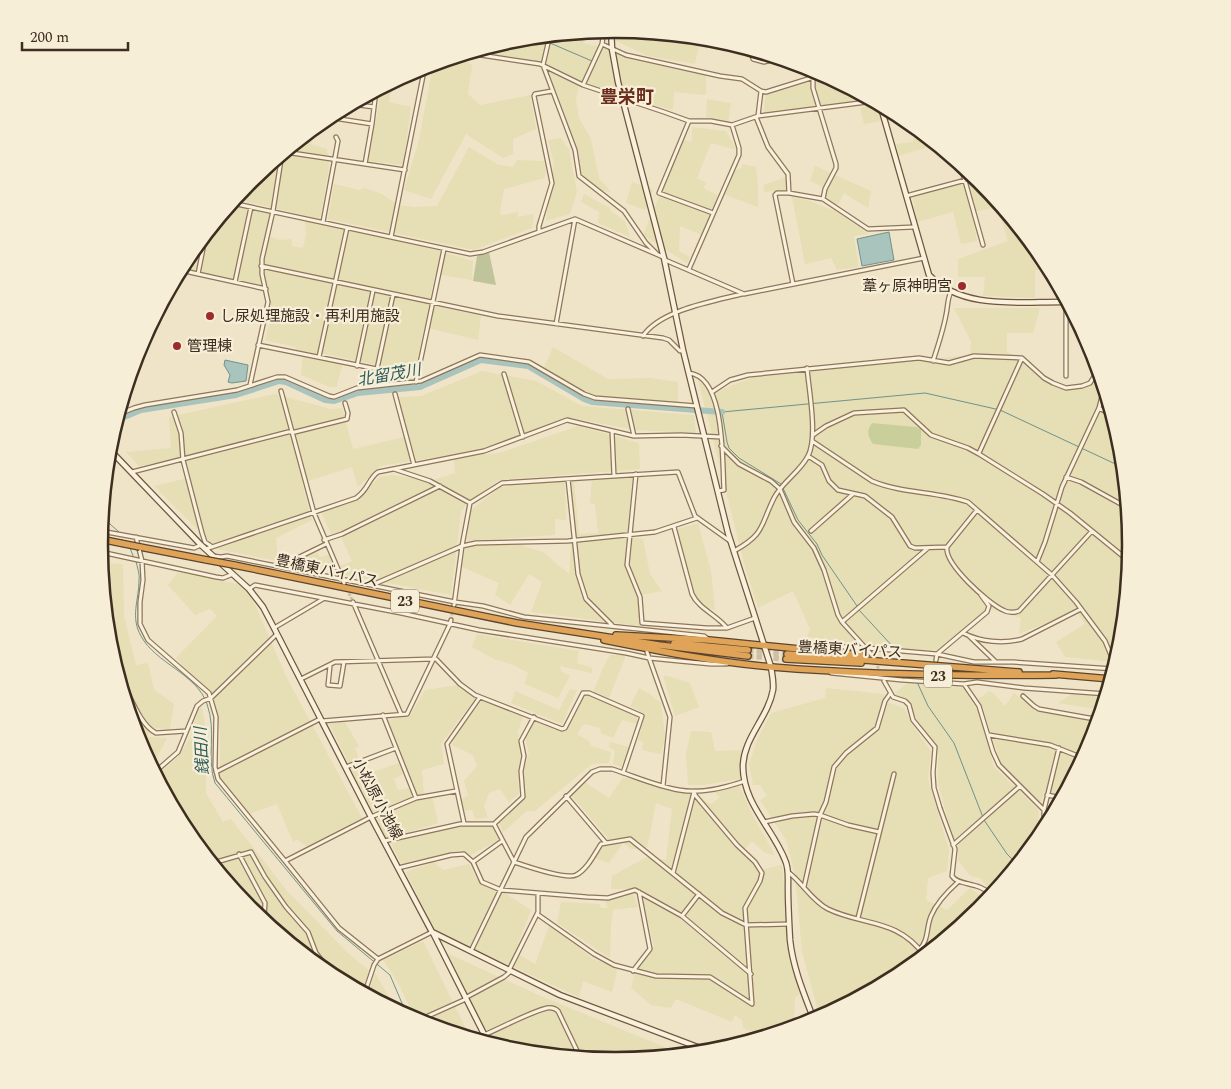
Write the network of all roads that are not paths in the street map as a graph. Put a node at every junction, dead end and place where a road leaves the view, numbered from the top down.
1 (603, 38) edge
2 (612, 38) edge
3 (549, 42) edge
4 (602, 44) junction
5 (612, 49) junction
6 (482, 55) edge
7 (753, 57) edge
8 (768, 61) edge
9 (543, 65) junction
10 (423, 75) edge
11 (813, 78) joint
12 (583, 85) junction
13 (552, 91) junction
14 (761, 91) junction
15 (375, 98) edge
16 (623, 98) junction
17 (865, 103) edge
18 (361, 105) edge
19 (374, 107) junction
20 (820, 108) junction
21 (883, 114) edge
22 (757, 116) junction
23 (340, 119) edge
24 (689, 122) junction
25 (372, 124) junction
26 (732, 126) junction
27 (336, 137) dead end
28 (292, 154) edge
29 (334, 159) junction
30 (281, 163) edge
31 (365, 164) junction
32 (405, 170) junction
33 (963, 175) edge
34 (967, 179) edge
35 (964, 180) junction
36 (789, 193) junction
37 (906, 196) junction
38 (822, 199) junction
39 (239, 205) edge
40 (251, 207) junction
41 (273, 212) junction
42 (714, 213) junction
43 (575, 220) junction
44 (323, 222) junction
45 (914, 226) junction
46 (347, 228) junction
47 (539, 231) junction
48 (392, 237) junction
49 (983, 245) dead end
50 (444, 249) junction
51 (203, 251) edge
52 (662, 257) junction
53 (924, 258) junction
54 (261, 266) junction
55 (688, 269) junction
56 (188, 272) edge
57 (198, 274) junction
58 (235, 282) junction
59 (336, 282) junction
60 (793, 284) junction
61 (266, 289) junction
62 (372, 290) junction
63 (951, 292) junction
64 (744, 294) junction
65 (393, 295) junction
66 (1060, 301) edge
67 (432, 303) junction
68 (675, 314) junction
69 (1067, 314) edge
70 (556, 324) junction
71 (643, 336) junction
72 (258, 344) junction
73 (683, 350) junction
74 (319, 358) junction
75 (1022, 358) junction
76 (933, 361) junction
77 (356, 366) junction
78 (807, 368) junction
79 (689, 373) junction
80 (504, 374) dead end
81 (1066, 376) dead end
82 (1094, 377) edge
83 (416, 382) junction
84 (250, 385) junction
85 (281, 391) dead end
86 (712, 392) junction
87 (395, 394) dead end
88 (1101, 400) edge
89 (345, 403) dead end
90 (1099, 408) junction
91 (628, 409) dead end
92 (698, 409) junction
93 (1104, 410) edge
94 (127, 411) edge
95 (174, 412) dead end
96 (612, 431) junction
97 (292, 432) junction
98 (813, 435) junction
99 (634, 436) junction
100 (705, 436) junction
101 (523, 437) junction
102 (721, 437) junction
103 (812, 441) junction
104 (721, 446) junction
105 (979, 454) junction
106 (116, 456) edge
107 (808, 456) junction
108 (184, 460) junction
109 (414, 465) junction
110 (393, 469) junction
111 (132, 472) junction
112 (636, 474) junction
113 (614, 476) junction
114 (1066, 477) junction
115 (568, 479) junction
116 (440, 486) junction
117 (782, 487) junction
118 (718, 491) junction
119 (854, 493) junction
120 (470, 504) junction
121 (1057, 504) junction
122 (1120, 504) edge
123 (977, 510) junction
124 (314, 513) junction
125 (698, 518) junction
126 (674, 526) junction
127 (811, 531) dead end
128 (1092, 532) junction
129 (109, 533) edge
130 (630, 534) junction
131 (136, 537) junction
132 (324, 540) junction
133 (573, 540) junction
134 (108, 541) edge
135 (730, 541) junction
136 (326, 544) junction
137 (201, 545) junction
138 (211, 546) junction
139 (462, 546) junction
140 (947, 547) junction
141 (929, 548) junction
142 (206, 550) junction
143 (733, 551) junction
144 (109, 554) edge
145 (1122, 555) edge
146 (213, 556) junction
147 (140, 562) junction
148 (1037, 562) junction
149 (281, 566) junction
150 (234, 574) junction
151 (1052, 575) junction
152 (343, 581) junction
153 (371, 585) junction
154 (249, 589) junction
155 (981, 594) junction
156 (324, 599) junction
157 (353, 603) junction
158 (454, 603) junction
159 (1081, 609) junction
160 (755, 618) junction
161 (451, 622) junction
162 (842, 622) junction
163 (613, 626) junction
164 (545, 627) junction
165 (274, 628) junction
166 (727, 628) junction
167 (577, 632) junction
168 (277, 633) junction
169 (963, 633) junction
170 (609, 634) junction
171 (968, 636) junction
172 (709, 640) junction
173 (764, 645) junction
174 (803, 648) junction
175 (867, 648) junction
176 (647, 652) dead end
177 (1111, 653) edge
178 (871, 654) tunnel mouth
179 (937, 654) junction
180 (649, 658) junction
181 (434, 659) junction
182 (936, 660) dead end
183 (379, 661) junction
184 (995, 661) junction
185 (344, 662) junction
186 (733, 662) junction
187 (915, 663) junction
188 (330, 665) junction
189 (771, 667) junction
190 (973, 668) junction
191 (1107, 669) edge
192 (821, 670) junction
193 (1056, 674) junction
194 (1104, 678) edge
195 (301, 679) junction
196 (884, 680) dead end
197 (964, 684) junction
198 (1100, 693) edge
199 (890, 694) junction
200 (1023, 696) dead end
201 (480, 697) junction
202 (210, 698) junction
203 (134, 704) edge
204 (401, 714) junction
205 (383, 715) junction
206 (534, 718) junction
207 (1092, 718) edge
208 (321, 720) junction
209 (186, 731) junction
210 (989, 735) junction
211 (396, 748) junction
212 (1059, 748) junction
213 (1076, 755) edge
214 (160, 767) edge
215 (346, 767) junction
216 (216, 772) junction
217 (624, 773) junction
218 (894, 774) dead end
219 (744, 781) junction
220 (663, 786) junction
221 (1020, 786) junction
222 (456, 791) junction
223 (694, 791) junction
224 (1048, 795) junction
225 (566, 796) junction
226 (1056, 797) edge
227 (416, 798) junction
228 (1044, 810) junction
229 (820, 815) junction
230 (1044, 816) edge
231 (371, 817) junction
232 (764, 822) junction
233 (464, 823) junction
234 (494, 824) junction
235 (879, 832) junction
236 (384, 841) junction
237 (502, 841) junction
238 (607, 843) junction
239 (953, 845) junction
240 (238, 854) junction
241 (219, 861) edge
242 (285, 861) junction
243 (473, 862) junction
244 (514, 862) junction
245 (398, 868) junction
246 (788, 872) junction
247 (673, 873) junction
248 (958, 882) junction
249 (804, 886) junction
250 (501, 890) junction
251 (986, 891) edge
252 (639, 892) junction
253 (538, 893) junction
254 (699, 894) junction
255 (265, 910) edge
256 (537, 914) junction
257 (682, 916) junction
258 (858, 918) junction
259 (789, 924) junction
260 (746, 925) junction
261 (432, 932) junction
262 (920, 949) joint
263 (471, 951) junction
264 (316, 954) edge
265 (378, 959) junction
266 (510, 970) junction
267 (633, 971) junction
268 (750, 974) junction
269 (367, 986) edge
270 (465, 999) junction
271 (811, 1012) edge
272 (428, 1016) edge
273 (483, 1034) edge
274 (485, 1034) edge
275 (693, 1045) edge
276 (576, 1049) edge

1 - 4 street
2 - 5 street
3 - 9 street
4 - 5 street
4 - 12 street
5 - 14 street
5 - 16 street
6 - 9 street
7 - 8 street
9 - 12 street
9 - 13 street
10 - 32 street
11 - 14 street
11 - 20 street
12 - 16 street
13 - 47 street
13 - 52 street
14 - 22 street
15 - 19 street
16 - 24 street
16 - 52 street
17 - 20 street
18 - 19 street
19 - 25 street
20 - 22 street
20 - 38 street
21 - 37 street
22 - 26 street
22 - 36 street
23 - 25 street
24 - 26 street
24 - 42 street
25 - 31 street
26 - 42 street
27 - 29 street
28 - 29 street
29 - 31 street
29 - 44 street
30 - 41 street
31 - 32 street
32 - 48 street
33 - 35 street
34 - 35 street
35 - 37 street
35 - 49 street
36 - 38 street
36 - 60 street
37 - 45 street
38 - 45 street
39 - 40 street
40 - 41 street
40 - 58 street
41 - 44 street
41 - 54 street
42 - 55 street
43 - 47 street
43 - 52 street
43 - 70 street
44 - 46 street
45 - 53 street
46 - 48 street
46 - 59 street
47 - 50 street
48 - 50 street
50 - 67 street
51 - 57 street
52 - 55 street
52 - 68 street
53 - 60 street
53 - 63 street
54 - 59 street
54 - 61 street
55 - 64 street
56 - 57 street
57 - 58 street
58 - 61 street
59 - 62 street
59 - 74 street
60 - 64 street
61 - 72 street
62 - 65 street
62 - 77 street
63 - 66 street
63 - 76 street
64 - 68 street
65 - 67 street
65 - 77 street
67 - 70 street
67 - 83 street
68 - 71 street
68 - 73 street
69 - 81 street
70 - 71 street
71 - 73 street
72 - 74 street
72 - 84 street
73 - 79 street
74 - 77 street
75 - 76 street
75 - 82 street
75 - 105 street
76 - 78 street
78 - 86 street
78 - 98 street
79 - 86 street
79 - 92 street
80 - 101 street
83 - 84 street
83 - 92 street
84 - 94 street
85 - 97 street
86 - 102 street
87 - 109 street
88 - 90 street
89 - 97 street
90 - 93 street
90 - 114 street
91 - 99 street
92 - 100 street
95 - 108 street
96 - 99 street
96 - 101 street
96 - 113 street
97 - 108 street
97 - 124 street
98 - 103 street
98 - 105 street
99 - 100 street
100 - 102 street
100 - 118 street
101 - 109 street
102 - 104 street
103 - 107 street
103 - 123 street
104 - 117 street
104 - 118 street
105 - 121 street
106 - 111 street, 小松原小池線
107 - 117 street
107 - 119 street
108 - 111 street
108 - 138 street
109 - 110 street
110 - 116 street
110 - 124 street
111 - 137 street, 小松原小池線
112 - 113 street
112 - 125 street
112 - 130 street
113 - 115 street
114 - 121 street
114 - 122 street
115 - 120 street
115 - 133 street
116 - 120 street
116 - 132 street
117 - 143 street
117 - 162 street
118 - 135 street
119 - 127 street
119 - 141 street
120 - 139 street
121 - 128 street
121 - 148 street
123 - 140 street
123 - 148 street
124 - 132 street
124 - 138 street
125 - 126 street
125 - 135 street
126 - 130 street
126 - 166 street
128 - 145 street
128 - 151 street
129 - 131 street
130 - 133 street
130 - 166 street
131 - 137 street
131 - 147 street
132 - 136 street
133 - 139 street
133 - 163 street
134 - 164 highway, 豊橋東バイパス / 23, bridge
135 - 143 street
136 - 149 street
136 - 152 street
137 - 142 street, 小松原小池線
138 - 142 street
139 - 153 street
139 - 158 street
140 - 141 street
140 - 155 street
141 - 162 street
142 - 146 street, 小松原小池線
143 - 160 street
144 - 147 street
146 - 149 street
146 - 150 street, 小松原小池線
147 - 150 street
147 - 202 street
148 - 151 street
149 - 152 street
150 - 154 street, 小松原小池線
151 - 155 street
151 - 159 street
152 - 153 street
153 - 158 street
154 - 156 street
154 - 165 street, 小松原小池線
155 - 169 street
156 - 157 street
156 - 165 street
157 - 161 street
157 - 183 street
158 - 163 street
159 - 171 street
159 - 177 street
160 - 166 street
160 - 173 street
161 - 180 street
161 - 181 street
162 - 175 street
163 - 172 street
164 - 167 highway, 豊橋東バイパス / 23
164 - 186 highway, 23
165 - 168 street, 小松原小池線
167 - 170 highway, 豊橋東バイパス / 23
167 - 170 highway, 豊橋東バイパス / 23
168 - 195 street, 小松原小池線
168 - 202 street
169 - 171 street
169 - 179 street
170 - 172 highway, 23
171 - 184 street
172 - 173 highway
173 - 174 highway
173 - 189 street
174 - 175 street
174 - 187 highway, 23
175 - 178 street
175 - 179 street
176 - 180 street
179 - 182 street
179 - 184 street
180 - 186 street
180 - 220 street
181 - 183 street
181 - 201 street
181 - 204 street
183 - 185 street
183 - 204 street
184 - 191 street
185 - 188 street
185 - 188 street
186 - 189 highway
187 - 190 highway, 豊橋東バイパス / 23
187 - 190 highway, 豊橋東バイパス / 23
188 - 195 street
189 - 192 highway
189 - 219 street
190 - 193 highway, 豊橋東バイパス / 23
192 - 193 highway, 23
192 - 197 street
193 - 194 highway, 豊橋東バイパス / 23
195 - 208 street, 小松原小池線
196 - 199 street
197 - 198 street
197 - 210 street
199 - 229 street
199 - 239 street
200 - 207 street
201 - 206 street
201 - 222 street
202 - 209 street
202 - 216 street
203 - 209 street
204 - 205 street
205 - 208 street
205 - 211 street
206 - 217 street
206 - 234 street
208 - 215 street, 小松原小池線
208 - 216 street
209 - 214 street
210 - 212 street
210 - 221 street
211 - 215 street
211 - 227 street
212 - 213 street
212 - 224 street
215 - 231 street, 小松原小池線
216 - 242 street
217 - 220 street
217 - 225 street
218 - 235 street
219 - 223 street
219 - 232 street
220 - 223 street
221 - 228 street
221 - 239 street
222 - 227 street
222 - 233 street
223 - 247 street
223 - 260 street
224 - 226 street
224 - 228 street
225 - 238 street
225 - 244 street
227 - 231 street
228 - 230 street
229 - 232 street
229 - 235 street
229 - 249 street
231 - 236 street, 小松原小池線
231 - 242 street
232 - 246 street
233 - 234 street
233 - 236 street
234 - 237 street
235 - 258 street
236 - 245 street, 小松原小池線
237 - 243 street
237 - 244 street
238 - 244 street
238 - 247 street
239 - 248 street
240 - 241 street
240 - 255 street
240 - 264 street
242 - 265 street
243 - 245 street
243 - 250 street
244 - 250 street
245 - 261 street, 小松原小池線
246 - 249 street
246 - 259 street
247 - 254 street
248 - 251 street
248 - 262 street
249 - 258 street
250 - 253 street
250 - 263 street
252 - 253 street
252 - 257 street
252 - 267 street
253 - 256 street
254 - 257 street
254 - 260 street
256 - 266 street
256 - 267 street
257 - 268 street
258 - 262 street
259 - 260 street
259 - 271 street
260 - 268 street
261 - 263 street
261 - 265 street
261 - 270 street, 小松原小池線
263 - 266 street
265 - 269 street
266 - 270 street
266 - 275 street
267 - 268 street
270 - 272 street
270 - 273 street, 小松原小池線
274 - 276 street

